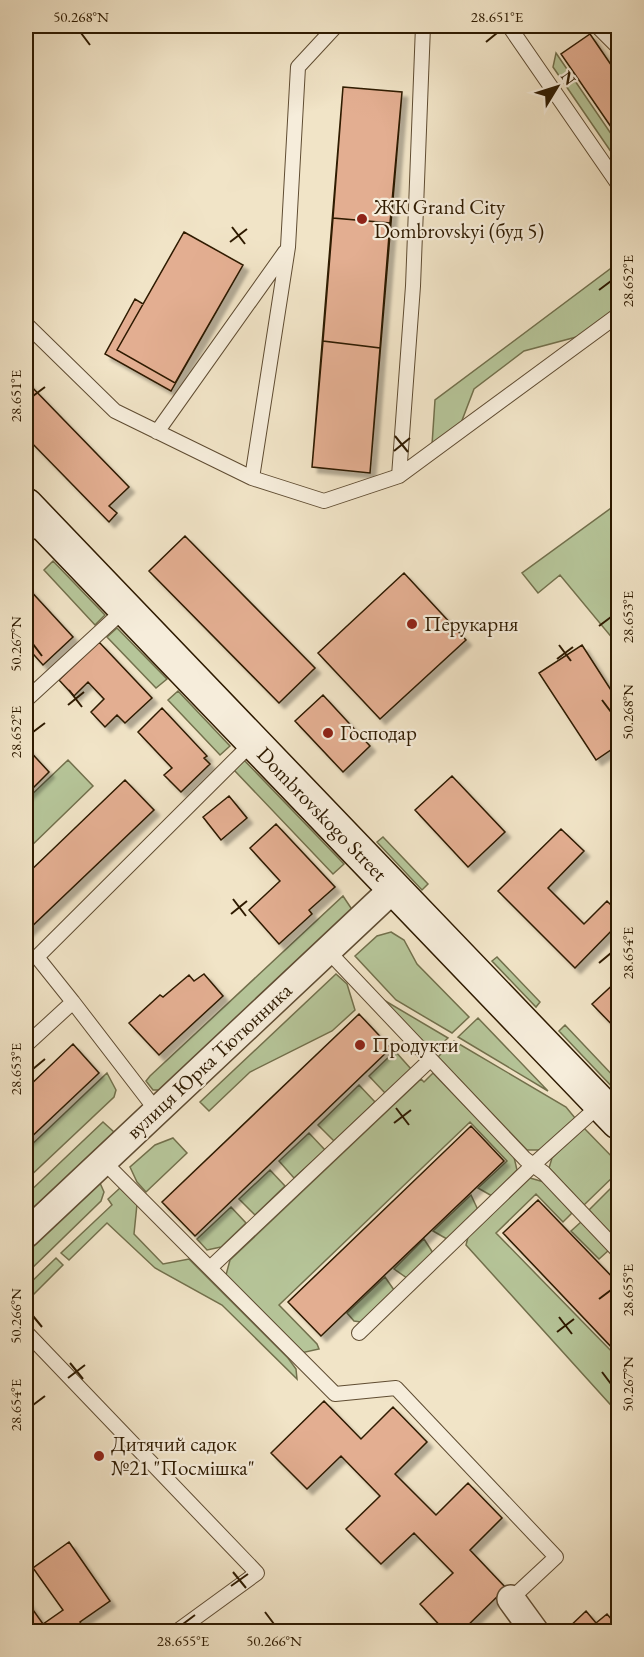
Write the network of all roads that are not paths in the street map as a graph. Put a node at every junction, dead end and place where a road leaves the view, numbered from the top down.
1 (336, 26) edge
2 (423, 26) edge
3 (509, 26) edge
4 (597, 26) edge
5 (618, 47) edge
6 (618, 184) edge
7 (288, 248) junction
8 (618, 315) edge
9 (26, 324) edge
10 (157, 432) junction
11 (399, 476) junction
12 (252, 478) junction
13 (31, 521) edge
14 (125, 609) junction
15 (26, 700) edge
16 (253, 742) junction
17 (393, 889) junction
18 (327, 950) junction
19 (73, 1002) junction
20 (26, 1046) edge
21 (430, 1060) junction
22 (156, 1110) junction
23 (610, 1113) edge
24 (103, 1161) junction
25 (533, 1165) junction
26 (26, 1234) edge
27 (618, 1251) edge
28 (211, 1267) junction
29 (26, 1332) edge
30 (359, 1333) dead end
31 (511, 1599) joint
32 (176, 1632) edge
33 (535, 1632) edge

1 - 7 lane
2 - 11 lane
3 - 6 lane
4 - 5 lane
7 - 10 lane
7 - 12 lane
8 - 11 lane
9 - 10 lane
10 - 12 lane
11 - 12 lane
13 - 14 street, Dombrovskogo Street
14 - 15 lane
14 - 16 street, Dombrovskogo Street
16 - 17 street, Dombrovskogo Street
16 - 19 lane
17 - 18 street, вулиця Юрка Тютюнника
17 - 23 street, Dombrovskogo Street
18 - 21 lane
18 - 22 street, вулиця Юрка Тютюнника
19 - 20 lane
19 - 22 lane
21 - 25 lane
21 - 28 lane
22 - 24 street, вулиця Юрка Тютюнника
23 - 25 lane
24 - 26 street, вулиця Юрка Тютюнника
24 - 28 lane
25 - 27 lane
25 - 30 lane
28 - 31 lane
29 - 32 lane
31 - 33 street

